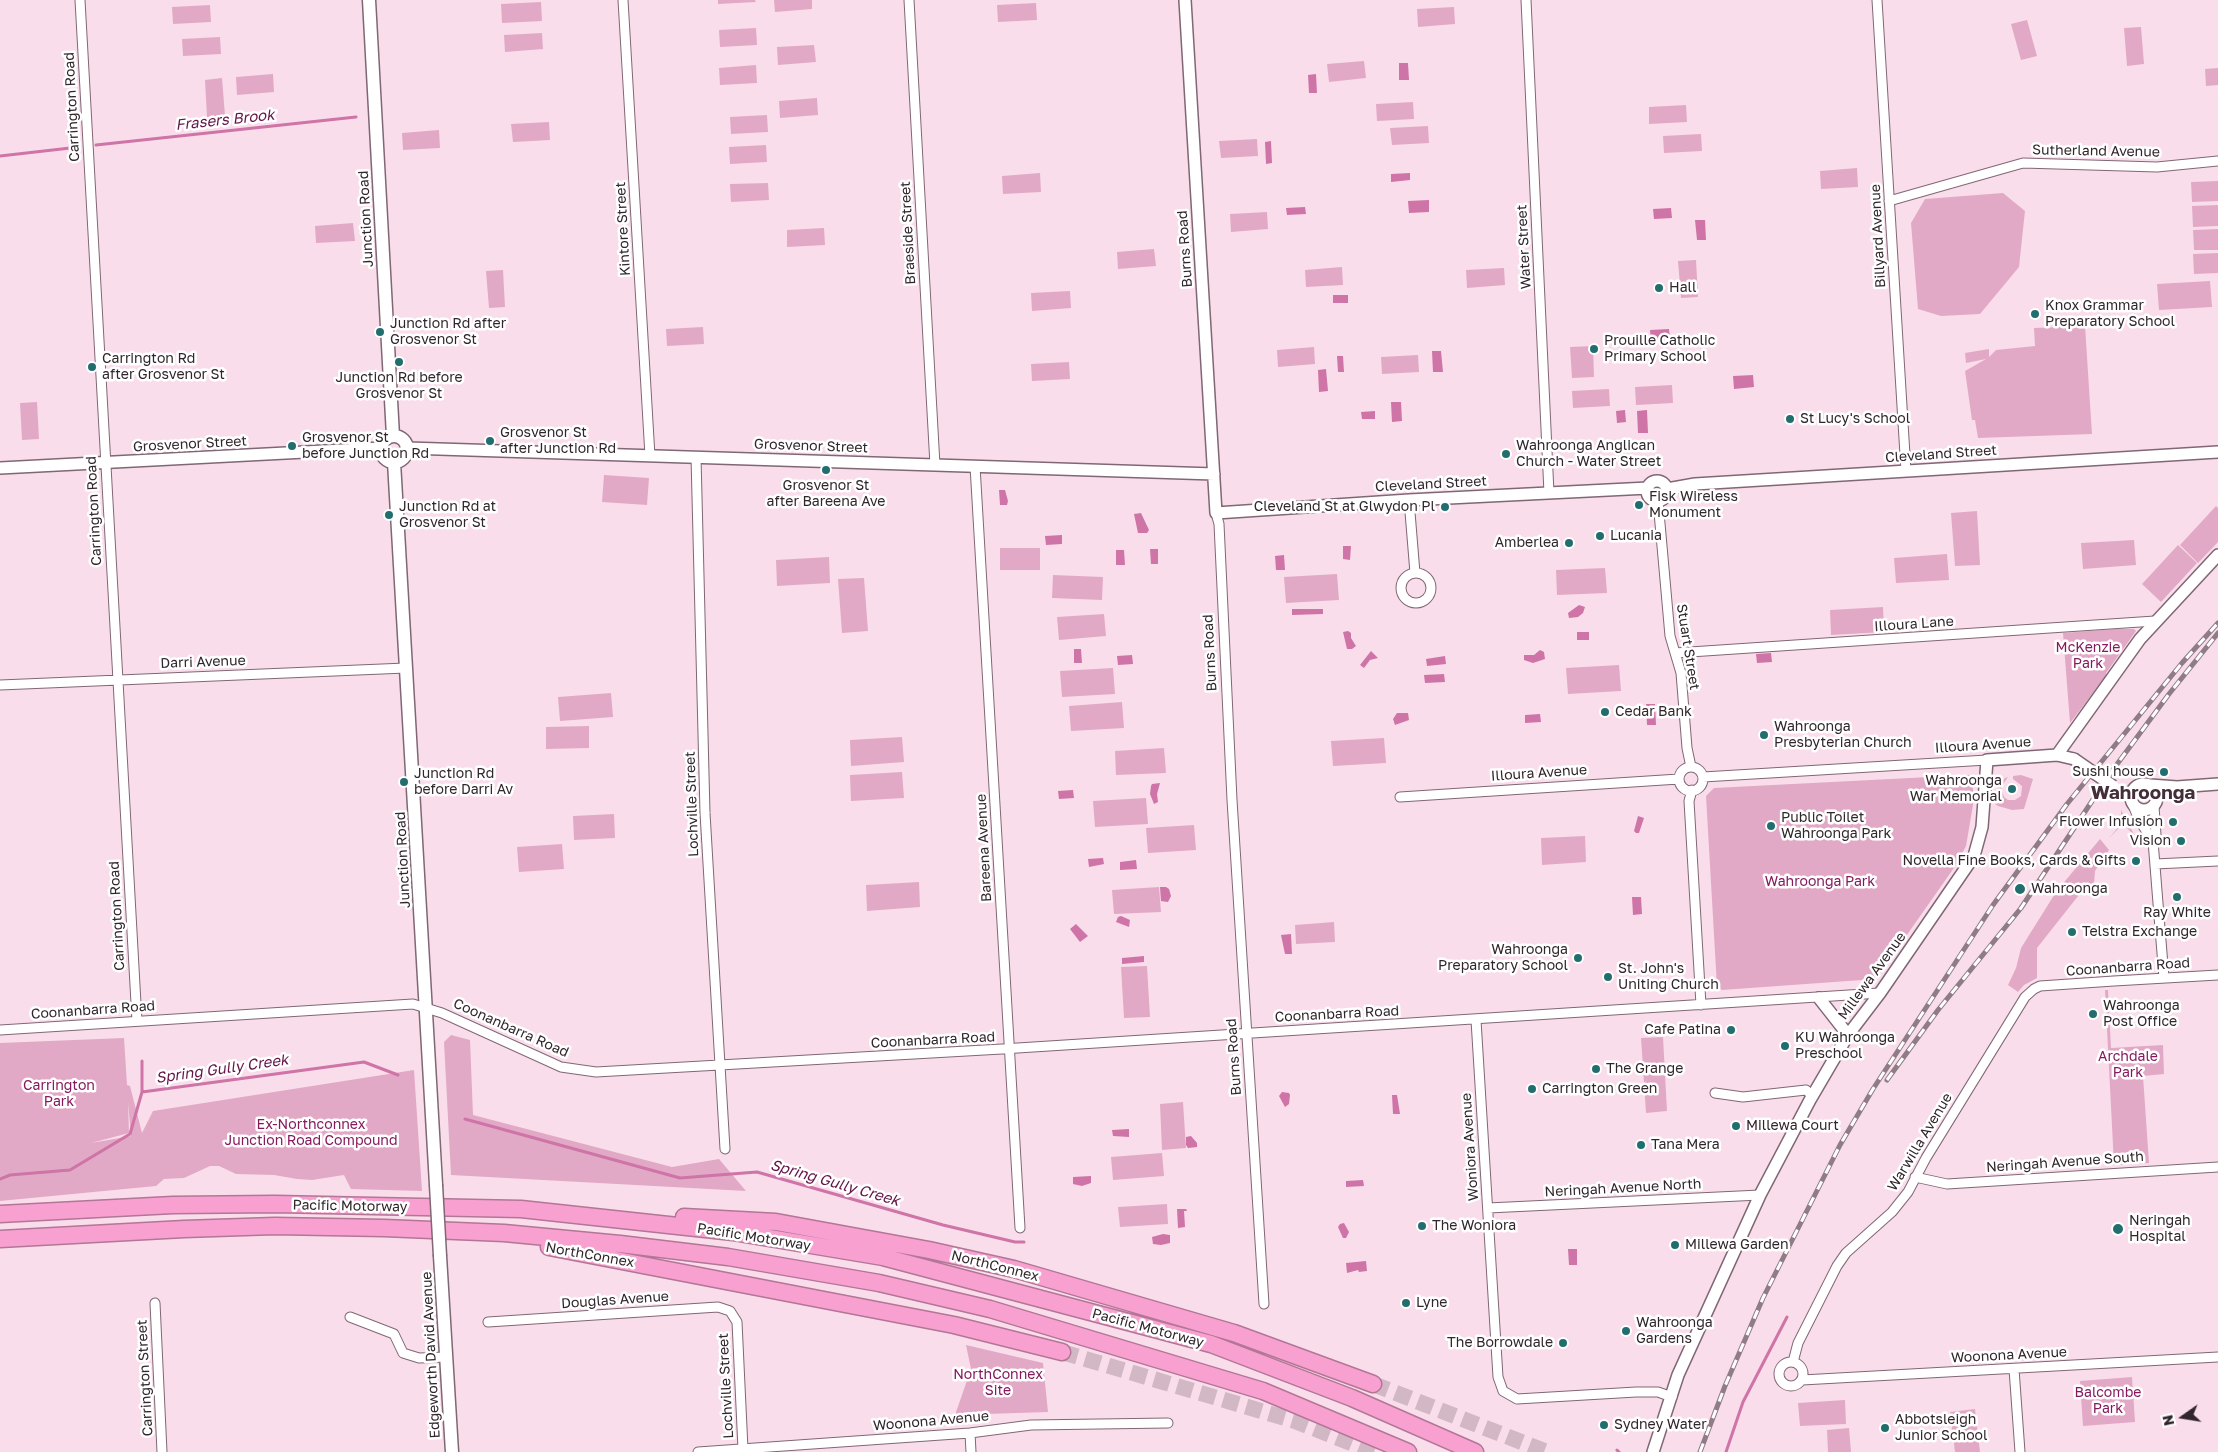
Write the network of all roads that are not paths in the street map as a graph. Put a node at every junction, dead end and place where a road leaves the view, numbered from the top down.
1 (80, 0) edge
2 (369, 0) edge
3 (623, 0) edge
4 (909, 0) edge
5 (1185, 0) edge
6 (1526, 0) edge
7 (1877, 0) edge
8 (2218, 161) edge
9 (1890, 202) junction
10 (393, 436) junction
11 (381, 448) junction
12 (408, 448) junction
13 (2218, 452) edge
14 (650, 456) junction
15 (696, 457) junction
16 (394, 462) junction
17 (105, 463) junction
18 (935, 465) junction
19 (975, 466) junction
20 (0, 468) edge
21 (1906, 471) junction
22 (1214, 474) junction
23 (1648, 488) junction
24 (1667, 488) junction
25 (1549, 492) junction
26 (1409, 500) junction
27 (1658, 501) junction
28 (1216, 512) junction
29 (2218, 555) edge
30 (1415, 573) dead end
31 (2155, 621) junction
32 (1675, 653) junction
33 (406, 668) junction
34 (118, 679) junction
35 (0, 685) edge
36 (2057, 755) junction
37 (1987, 760) junction
38 (1691, 767) junction
39 (1703, 777) junction
40 (1679, 779) junction
41 (2218, 784) edge
42 (2150, 785) junction
43 (2177, 787) junction
44 (1692, 790) junction
45 (1400, 797) dead end
46 (2132, 800) junction
47 (2155, 804) junction
48 (2153, 841) junction
49 (2218, 860) edge
50 (2155, 864) junction
51 (2218, 975) edge
52 (2164, 978) junction
53 (2040, 986) joint
54 (1880, 994) junction
55 (1819, 998) junction
56 (1700, 1005) junction
57 (426, 1008) junction
58 (1476, 1020) junction
59 (137, 1021) junction
60 (0, 1030) edge
61 (1247, 1033) junction
62 (1848, 1035) junction
63 (1009, 1049) junction
64 (719, 1066) junction
65 (1714, 1093) dead end
66 (1813, 1096) junction
67 (725, 1150) dead end
68 (2218, 1167) edge
69 (1915, 1177) junction
70 (1760, 1195) junction
71 (1488, 1208) junction
72 (0, 1214) edge
73 (604, 1218) junction
74 (1020, 1228) dead end
75 (470, 1233) junction
76 (0, 1239) edge
77 (440, 1256) joint
78 (155, 1303) dead end
79 (1264, 1304) dead end
80 (350, 1317) dead end
81 (488, 1322) dead end
82 (737, 1322) joint
83 (1062, 1352) tunnel mouth
84 (2218, 1356) edge
85 (446, 1357) junction
86 (1793, 1362) junction
87 (2014, 1369) junction
88 (1802, 1380) junction
89 (1372, 1384) tunnel mouth
90 (1672, 1397) junction
91 (1168, 1423) dead end
92 (970, 1433) junction
93 (743, 1449) junction
94 (162, 1452) edge
95 (452, 1452) edge
96 (698, 1452) edge
97 (971, 1452) edge
98 (1408, 1452) edge
99 (1475, 1452) edge
100 (1653, 1452) edge
101 (2020, 1452) edge

1 - 17 street, Carrington Road
2 - 10 main road, Junction Road
3 - 14 street, Kintore Street
4 - 18 street, Braeside Street
5 - 22 street, Burns Road
6 - 25 street, Water Street
7 - 9 street, Billyard Avenue
8 - 9 street, Sutherland Avenue
9 - 21 street, Billyard Avenue
10 - 11 main road
10 - 12 main road
11 - 16 main road
11 - 17 street, Grosvenor Street
12 - 14 street, Grosvenor Street
12 - 16 main road
13 - 21 street, Cleveland Street
14 - 15 street, Grosvenor Street
15 - 18 street, Grosvenor Street
15 - 64 street, Lochville Street
16 - 33 main road, Junction Road
17 - 20 street, Grosvenor Street
17 - 34 street, Carrington Road
18 - 19 street, Grosvenor Street
19 - 22 street, Grosvenor Street
19 - 63 street, Bareena Avenue
21 - 24 street, Cleveland Street
22 - 28 street, Burns Road
23 - 24 street
23 - 25 street, Cleveland Street
23 - 27 street
24 - 27 street
25 - 26 street, Cleveland Street
26 - 28 street, Cleveland Street
26 - 30 street
27 - 32 street, Stuart Street
28 - 61 street, Burns Road
29 - 31 street
31 - 32 street, Illoura Lane
31 - 36 street
32 - 38 street, Stuart Street
33 - 34 street, Darri Avenue
33 - 57 main road, Junction Road
34 - 35 street, Darri Avenue
34 - 59 street, Carrington Road
36 - 37 street, Illoura Avenue
36 - 46 street, Illoura Avenue, bridge
37 - 39 street, Illoura Avenue
37 - 54 street, Millewa Avenue
38 - 39 street
38 - 40 street
39 - 44 street
40 - 44 street
40 - 45 street, Illoura Avenue
41 - 43 street
42 - 43 street
42 - 46 street
42 - 47 street
43 - 47 street
44 - 56 street
46 - 47 street
46 - 48 street
47 - 48 street
48 - 50 street
49 - 50 street
50 - 52 street
51 - 52 street, Coonanbarra Road
52 - 53 street, Coonanbarra Road
53 - 69 street, Warwilla Avenue
54 - 55 street, Coonanbarra Road
54 - 62 street, Millewa Avenue
55 - 56 street, Coonanbarra Road
55 - 62 street
56 - 58 street, Coonanbarra Road
57 - 59 street, Coonanbarra Road
57 - 64 street, Coonanbarra Road
57 - 77 main road, Junction Road, bridge
58 - 61 street, Coonanbarra Road
58 - 71 street, Woniora Avenue
59 - 60 street, Coonanbarra Road
61 - 63 street, Coonanbarra Road
61 - 79 street, Burns Road
62 - 66 street, Millewa Avenue
63 - 64 street, Coonanbarra Road
63 - 74 street, Bareena Avenue
64 - 67 street, Lochville Street
65 - 66 street
66 - 70 street, Millewa Avenue
68 - 69 street, Neringah Avenue South
69 - 86 street, Warwilla Avenue
70 - 71 street, Neringah Avenue North
70 - 90 street, Millewa Avenue
71 - 90 street, Woniora Avenue
72 - 73 highway, Pacific Motorway
73 - 89 highway, NorthConnex
73 - 99 highway, Pacific Motorway
75 - 76 highway, Pacific Motorway
75 - 83 highway, NorthConnex
75 - 98 highway, Pacific Motorway
77 - 85 main road, Edgeworth David Avenue
78 - 94 street, Carrington Street
80 - 85 street
81 - 82 street, Douglas Avenue
82 - 93 street, Lochville Street
84 - 87 street, Woonona Avenue
85 - 95 main road, Edgeworth David Avenue
86 - 88 street
86 - 88 street
87 - 88 street, Woonona Avenue
87 - 101 street
90 - 100 street, Millewa Avenue
91 - 92 street, Woonona Avenue
92 - 93 street, Woonona Avenue
92 - 97 street
93 - 96 street, Woonona Avenue

